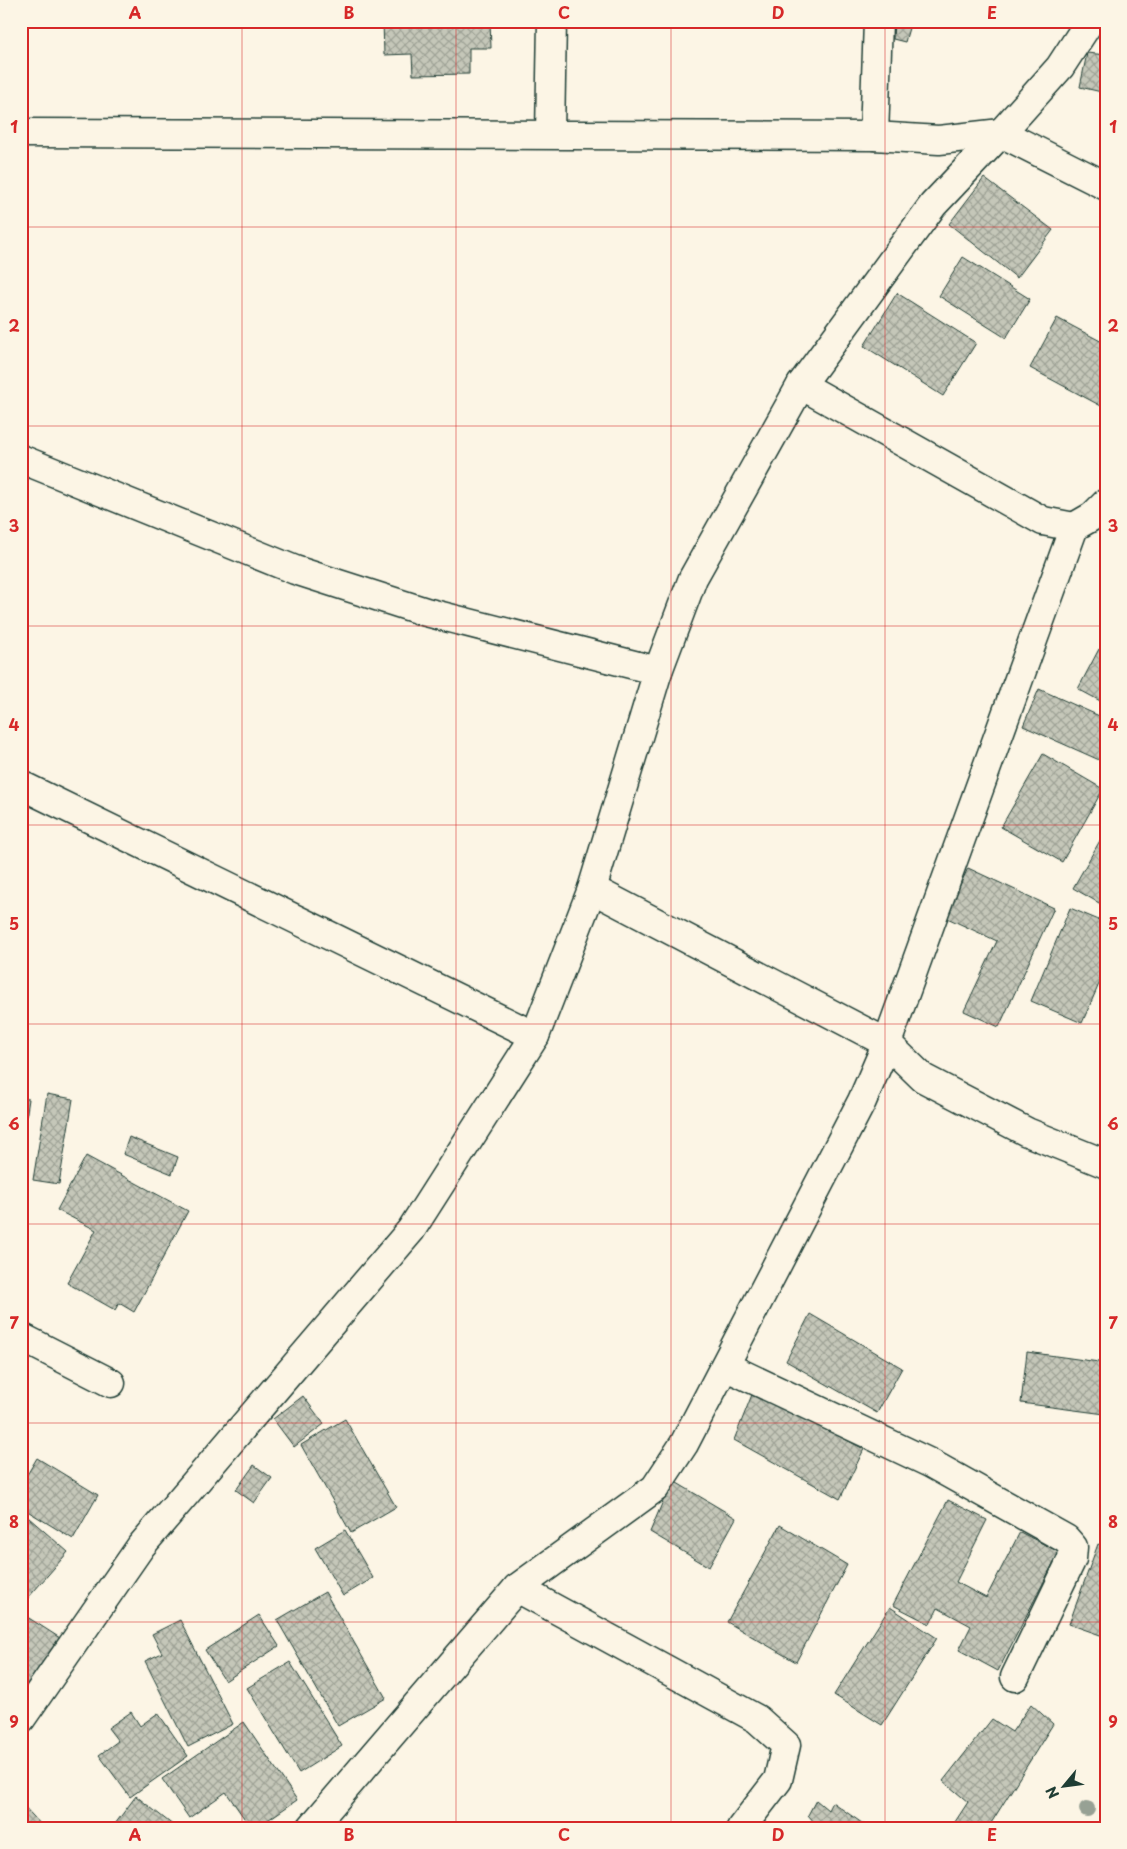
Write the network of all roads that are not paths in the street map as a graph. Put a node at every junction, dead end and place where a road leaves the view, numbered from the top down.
1 (552, 21) edge
2 (878, 21) edge
3 (1090, 21) edge
4 (1001, 133) junction
5 (21, 134) edge
6 (550, 134) junction
7 (874, 136) junction
8 (1106, 186) edge
9 (801, 385) junction
10 (21, 459) edge
11 (1106, 503) edge
12 (1074, 527) junction
13 (658, 672) junction
14 (21, 786) edge
15 (592, 890) junction
16 (535, 1036) junction
17 (887, 1042) junction
18 (1106, 1164) edge
19 (21, 1337) edge
20 (724, 1366) junction
21 (111, 1383) dead end
22 (517, 1588) junction
23 (1015, 1677) dead end
24 (21, 1719) edge
25 (311, 1828) edge
26 (741, 1828) edge

1 - 6 street
2 - 7 street
3 - 4 street
4 - 7 street
4 - 8 street
4 - 9 street
5 - 6 street
6 - 7 street
9 - 12 street
9 - 13 street
10 - 13 street
11 - 12 street
12 - 17 street
13 - 15 street
14 - 16 street
15 - 16 street
15 - 17 street
16 - 24 street
17 - 18 street
17 - 20 street
19 - 21 street
20 - 22 street
20 - 23 street
22 - 25 street
22 - 26 street

